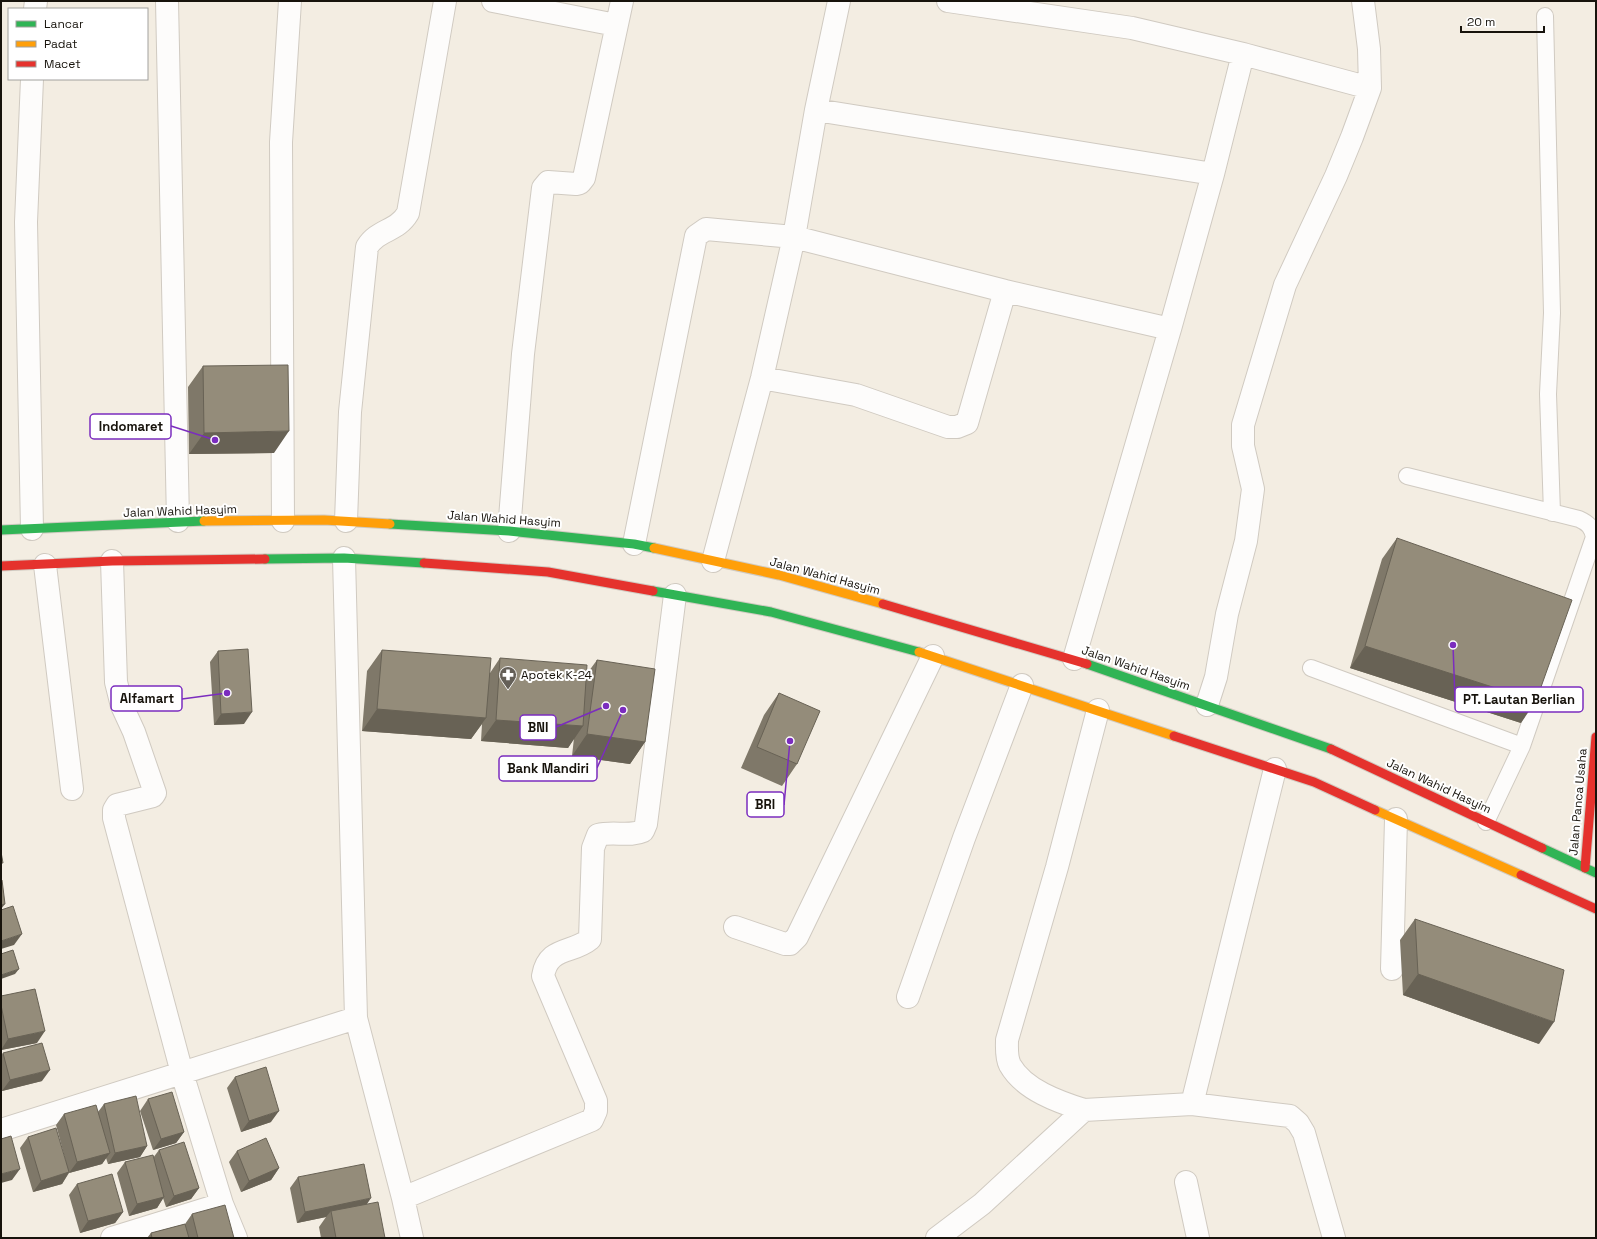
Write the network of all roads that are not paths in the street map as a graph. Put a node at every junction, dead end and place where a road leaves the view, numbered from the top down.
1 (167, 1) edge
2 (290, 1) edge
3 (445, 1) edge
4 (493, 1) edge
5 (622, 1) edge
6 (839, 1) edge
7 (948, 1) edge
8 (1363, 1) edge
9 (1034, 7) edge
10 (1545, 16) dead end
11 (616, 25) junction
12 (1244, 54) junction
13 (32, 80) edge
14 (1370, 88) junction
15 (816, 110) junction
16 (1213, 174) junction
17 (794, 237) junction
18 (1005, 290) junction
19 (1170, 329) junction
20 (762, 378) junction
21 (1407, 476) dead end
22 (1552, 513) junction
23 (283, 520) junction
24 (178, 521) junction
25 (346, 521) junction
26 (1, 530) edge
27 (32, 530) junction
28 (509, 531) junction
29 (634, 544) junction
30 (344, 558) junction
31 (112, 561) junction
32 (713, 561) junction
33 (45, 565) junction
34 (1, 566) edge
35 (675, 595) junction
36 (932, 656) junction
37 (1074, 659) junction
38 (1311, 668) dead end
39 (1022, 685) junction
40 (1207, 705) junction
41 (1098, 710) junction
42 (1596, 737) edge
43 (1522, 746) junction
44 (1275, 769) junction
45 (72, 789) dead end
46 (1396, 819) junction
47 (1486, 822) junction
48 (1585, 868) junction
49 (1596, 873) edge
50 (1596, 909) edge
51 (735, 927) dead end
52 (1392, 969) dead end
53 (908, 997) dead end
54 (356, 1018) junction
55 (182, 1073) junction
56 (1192, 1104) junction
57 (1084, 1110) junction
58 (1, 1130) edge
59 (1186, 1182) dead end
60 (403, 1198) junction
61 (222, 1204) junction
62 (112, 1238) edge
63 (236, 1238) edge
64 (412, 1238) edge
65 (936, 1238) edge
66 (1198, 1238) edge
67 (1334, 1238) edge

1 - 24 street
2 - 23 street
3 - 25 street
4 - 11 street
5 - 11 street
6 - 15 street
7 - 9 street
8 - 14 street
9 - 12 street
10 - 22 lane
11 - 28 street
12 - 14 street
12 - 16 street
13 - 27 street
14 - 40 street
15 - 16 street
15 - 17 street
16 - 19 street
17 - 18 street
17 - 20 street
17 - 29 street
18 - 19 street
18 - 20 street
19 - 37 street
20 - 32 street
21 - 22 lane
22 - 43 lane
23 - 24 main road, Jalan Wahid Hasyim
23 - 25 main road, Jalan Wahid Hasyim
24 - 27 main road, Jalan Wahid Hasyim
25 - 28 main road, Jalan Wahid Hasyim
26 - 27 main road, Jalan Wahid Hasyim
28 - 29 main road, Jalan Wahid Hasyim
29 - 32 main road, Jalan Wahid Hasyim
30 - 31 main road
30 - 35 main road
30 - 54 street
31 - 33 main road
31 - 55 street
32 - 37 main road, Jalan Wahid Hasyim
33 - 34 main road
33 - 45 street
35 - 36 main road
35 - 60 street
36 - 39 main road
36 - 51 street
37 - 40 main road, Jalan Wahid Hasyim
38 - 43 lane
39 - 41 main road
39 - 53 street
40 - 47 main road, Jalan Wahid Hasyim
41 - 44 main road
41 - 57 street
42 - 48 main road, Jalan Panca Usaha
43 - 47 lane
44 - 46 main road
44 - 56 street
46 - 50 main road
46 - 52 street
47 - 48 main road, Jalan Wahid Hasyim
48 - 49 main road, Jalan Wahid Hasyim
54 - 55 street
54 - 60 street
55 - 58 street
55 - 61 street
56 - 57 street
56 - 67 street
57 - 65 street
59 - 66 street
60 - 64 street
61 - 62 street
61 - 63 street

